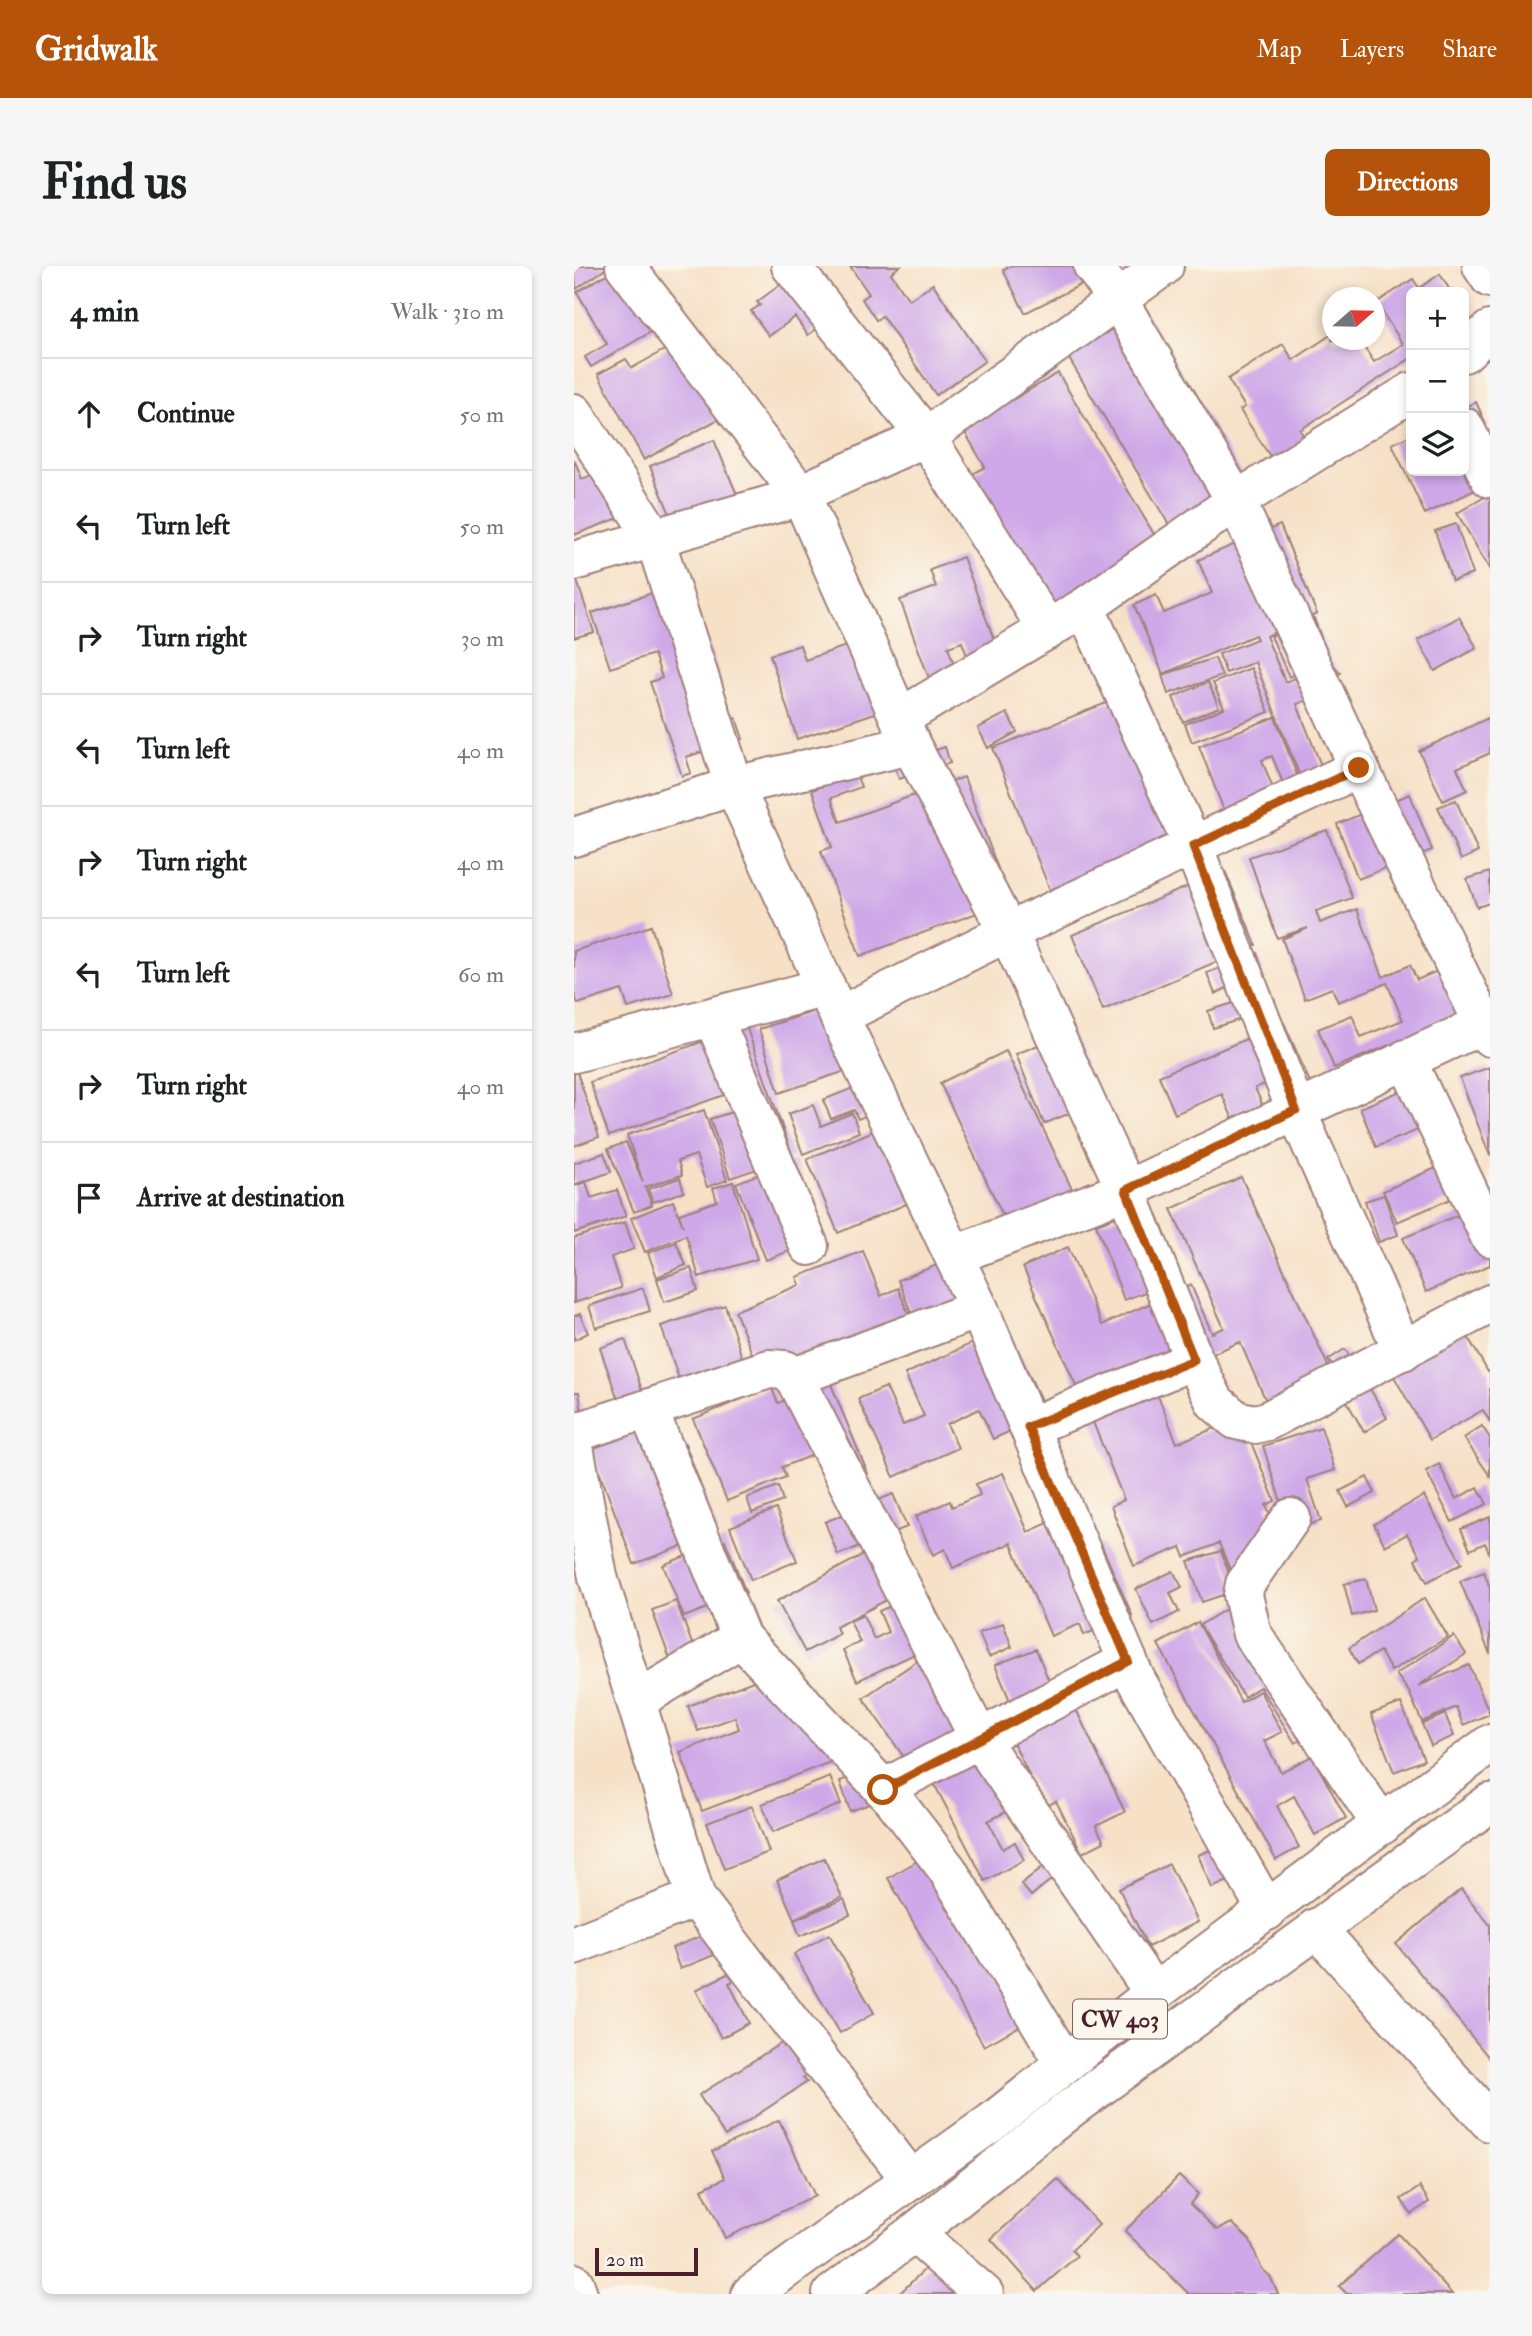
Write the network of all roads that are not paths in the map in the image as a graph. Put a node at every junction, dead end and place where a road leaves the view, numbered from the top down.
1 (625, 266) edge
2 (792, 266) edge
3 (1093, 266) edge
4 (1164, 266) edge
5 (1482, 266) edge
6 (1490, 278) edge
7 (1118, 300) junction
8 (1490, 330) edge
9 (1467, 350) edge
10 (1406, 395) edge
11 (574, 413) edge
12 (926, 437) junction
13 (1469, 437) edge
14 (1490, 478) edge
15 (802, 495) junction
16 (1236, 501) junction
17 (655, 539) junction
18 (574, 561) edge
19 (1085, 607) junction
20 (1048, 630) junction
21 (906, 731) junction
22 (1359, 768) junction
23 (734, 786) junction
24 (574, 837) edge
25 (1193, 846) junction
26 (1008, 932) junction
27 (833, 1002) junction
28 (713, 1017) junction
29 (1487, 1027) edge
30 (574, 1053) edge
31 (1406, 1059) junction
32 (1296, 1110) junction
33 (1126, 1190) junction
34 (1490, 1237) edge
35 (809, 1246) dead end
36 (955, 1255) junction
37 (1490, 1304) edge
38 (979, 1309) junction
39 (1403, 1351) junction
40 (1194, 1360) junction
41 (794, 1377) junction
42 (649, 1409) junction
43 (1028, 1427) junction
44 (574, 1433) edge
45 (574, 1447) edge
46 (1291, 1518) dead end
47 (586, 1582) edge
48 (741, 1638) junction
49 (1128, 1661) junction
50 (636, 1702) junction
51 (980, 1740) junction
52 (1490, 1744) edge
53 (883, 1790) junction
54 (1486, 1814) edge
55 (1382, 1825) junction
56 (696, 1898) junction
57 (1267, 1911) junction
58 (1316, 1928) junction
59 (574, 1945) edge
60 (1153, 1993) junction
61 (1064, 2062) junction
62 (1490, 2122) edge
63 (911, 2180) junction
64 (914, 2233) junction
65 (574, 2283) edge
66 (578, 2294) edge
67 (751, 2294) edge
68 (831, 2294) edge
69 (984, 2294) edge

1 - 15 street
2 - 12 street
3 - 7 street
4 - 7 street
5 - 6 street
7 - 12 street
7 - 16 street
8 - 9 street
10 - 16 street
11 - 17 street
12 - 15 street
12 - 20 street
13 - 14 street
15 - 17 street
15 - 21 street
16 - 19 street
16 - 22 street
17 - 18 street
17 - 23 street
19 - 20 street
19 - 25 street
20 - 21 street
21 - 23 street
21 - 26 street
22 - 25 street
22 - 29 street
23 - 24 street
23 - 27 street
25 - 26 street
25 - 32 street
26 - 27 street
26 - 33 street
27 - 28 street
27 - 36 street
28 - 30 street
28 - 35 street
29 - 31 street
31 - 32 street
31 - 34 street
32 - 33 street
32 - 39 street
33 - 36 street
33 - 40 street
36 - 38 street
37 - 39 street
38 - 41 street
38 - 43 street
39 - 40 street
40 - 43 street
41 - 42 street
41 - 51 street
42 - 44 street
42 - 48 street
43 - 49 street
45 - 47 street
46 - 55 street
47 - 50 street
48 - 50 street
48 - 53 street
49 - 51 street
49 - 57 street
50 - 56 street
51 - 53 street
51 - 60 street
52 - 55 street, CW 403
53 - 61 street
54 - 58 street, CW 403
55 - 57 street, CW 403
56 - 59 street
56 - 63 street
57 - 60 street, CW 403
58 - 62 street
58 - 64 street, CW 403
60 - 61 street, CW 403
61 - 63 street, CW 403
63 - 67 street, CW 403
64 - 68 street, CW 403
64 - 69 street
65 - 66 street

